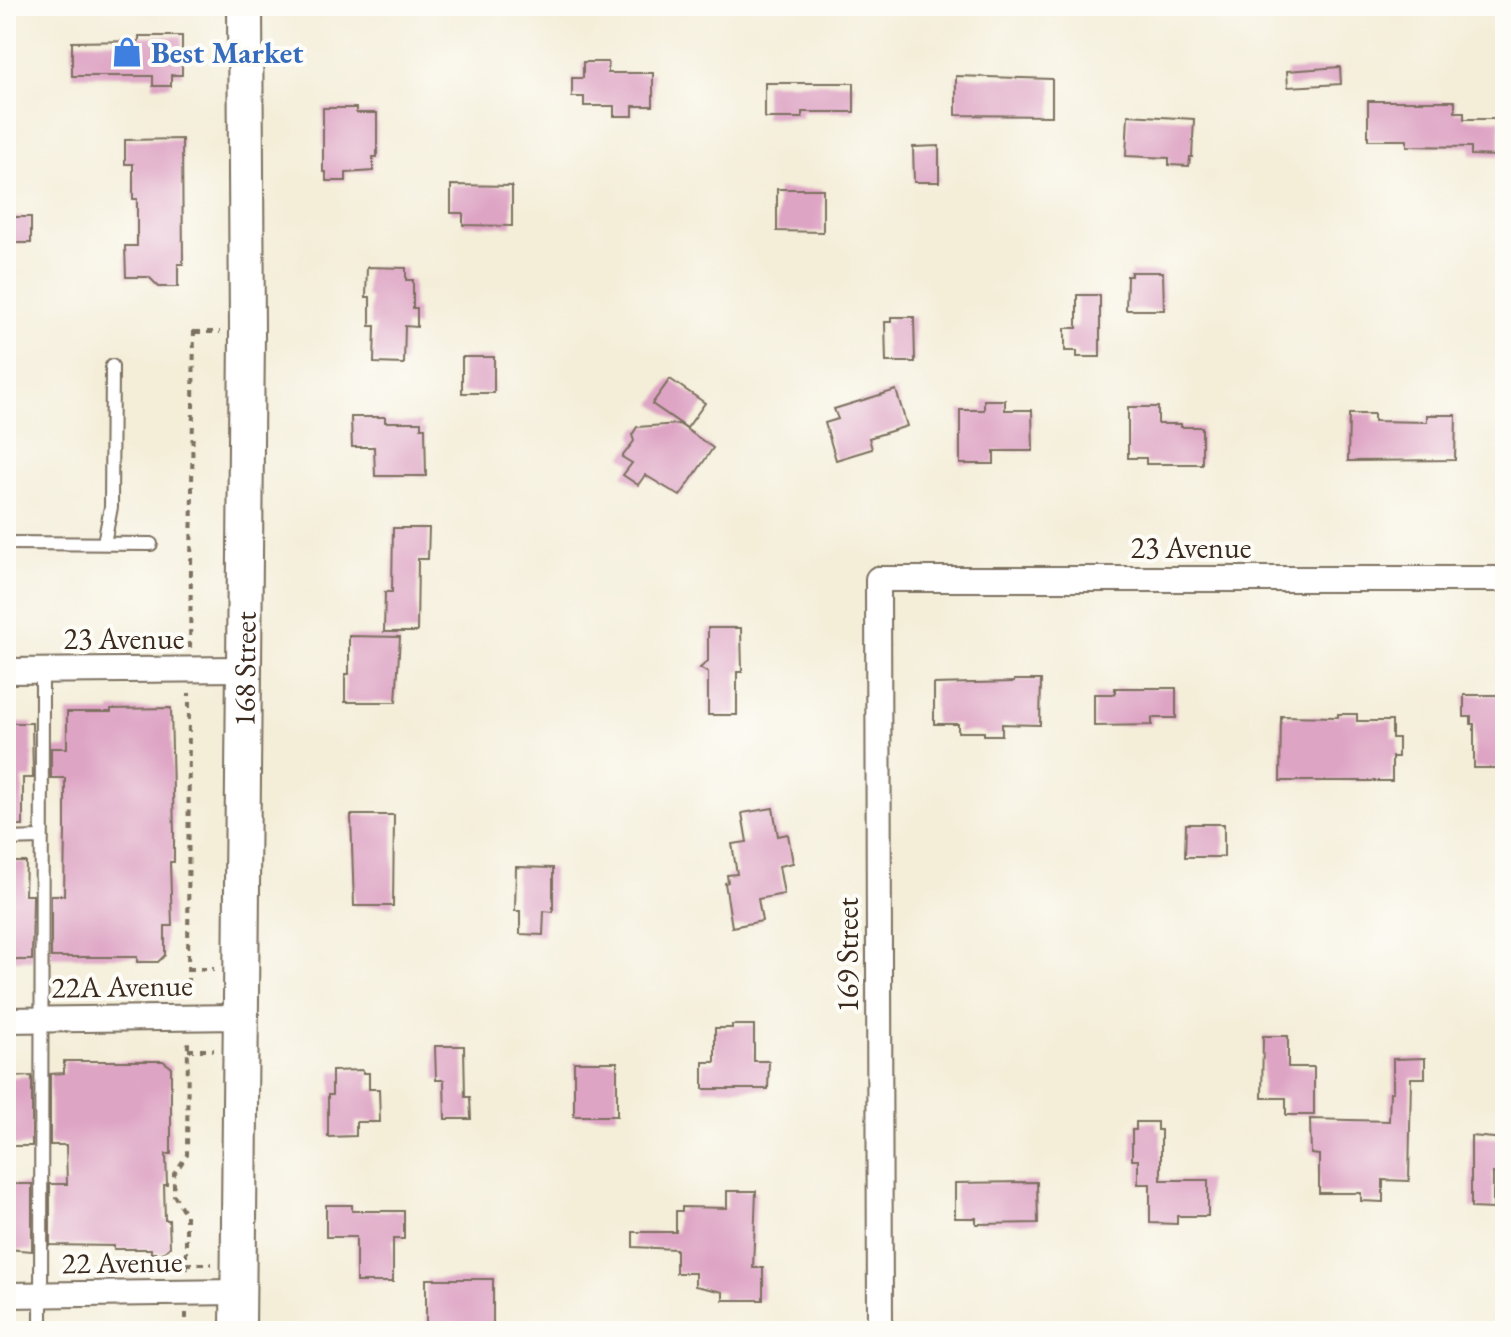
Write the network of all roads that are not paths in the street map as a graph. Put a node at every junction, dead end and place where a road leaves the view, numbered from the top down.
1 (245, 6) edge
2 (112, 366) dead end
3 (6, 543) edge
4 (104, 543) junction
5 (151, 544) dead end
6 (878, 579) joint
7 (1505, 579) edge
8 (242, 669) junction
9 (42, 670) junction
10 (6, 671) edge
11 (40, 838) junction
12 (6, 839) edge
13 (240, 1017) junction
14 (6, 1020) edge
15 (41, 1020) junction
16 (239, 1292) junction
17 (40, 1294) junction
18 (6, 1295) edge
19 (41, 1331) edge
20 (238, 1331) edge
21 (880, 1331) edge

1 - 8 main road, 168 Street
2 - 4 lane
3 - 4 lane
4 - 5 lane
6 - 7 street, 23 Avenue
6 - 21 street, 169 Street
8 - 9 street, 23 Avenue
8 - 13 main road, 168 Street
9 - 10 street, 23 Avenue
9 - 11 lane
11 - 12 lane
11 - 15 lane
13 - 15 street, 22A Avenue
13 - 16 main road, 168 Street
14 - 15 street, 22A Avenue
15 - 17 lane
16 - 17 street, 22 Avenue
16 - 20 main road, 168 Street
17 - 18 street, 22 Avenue
17 - 19 lane

